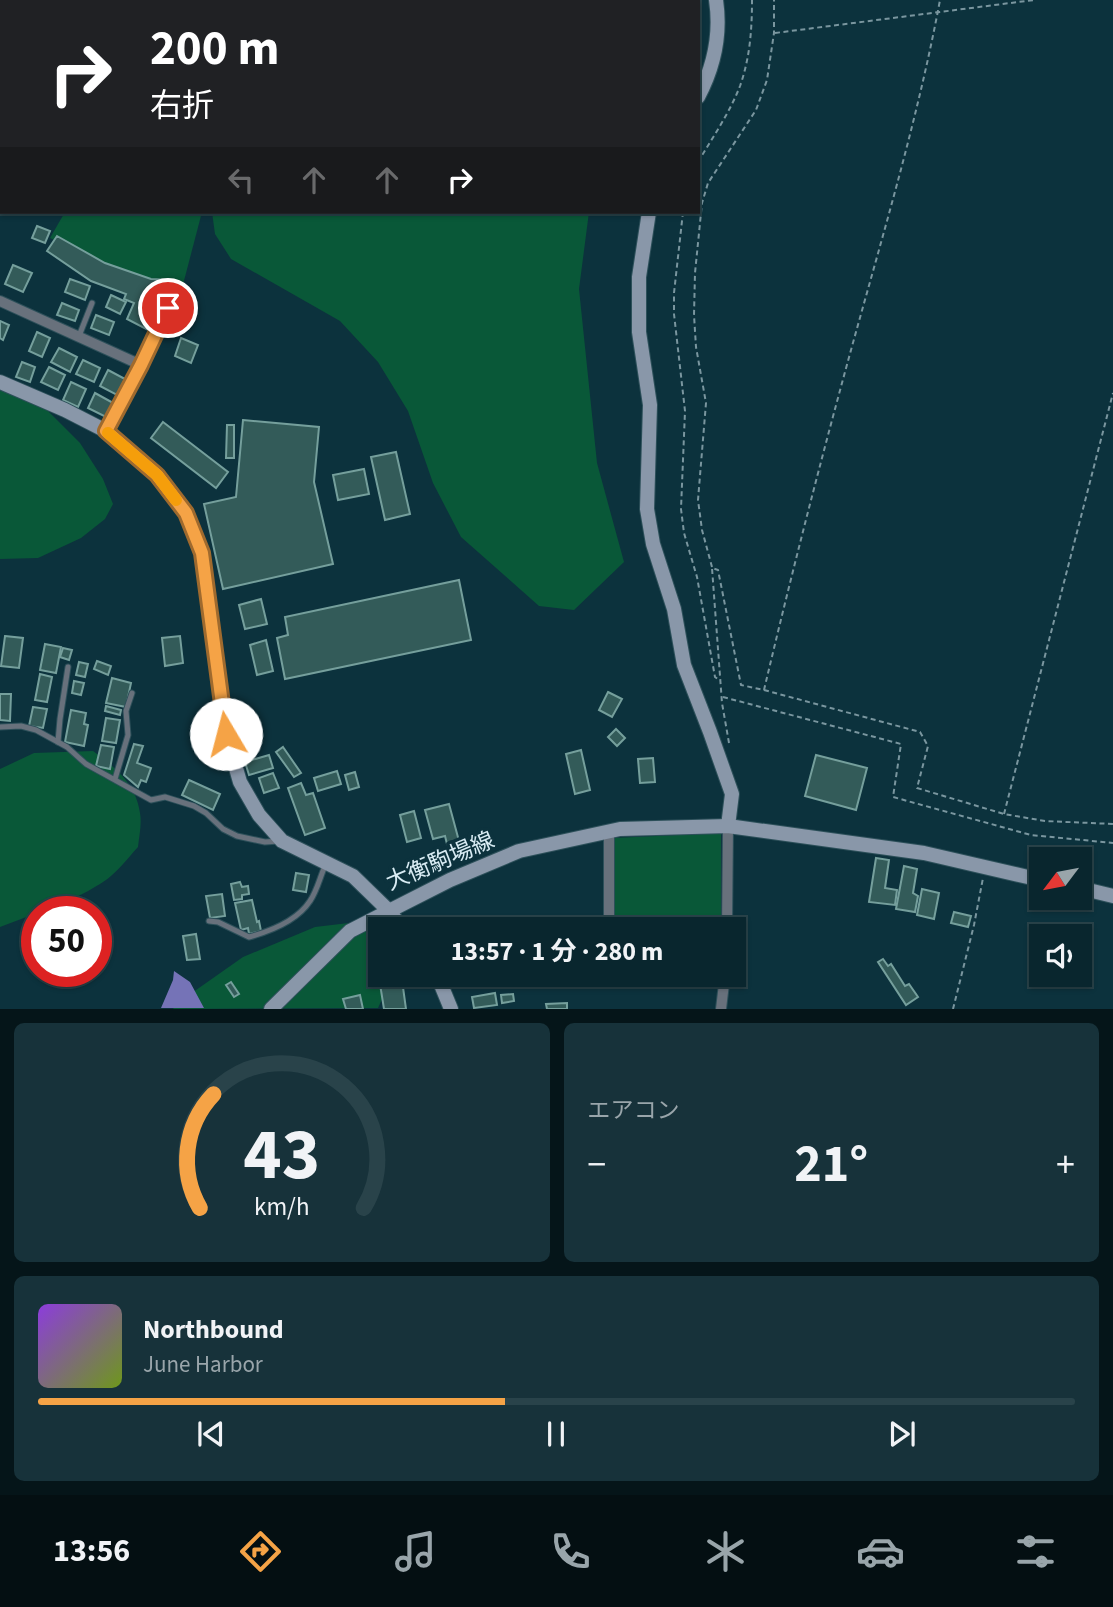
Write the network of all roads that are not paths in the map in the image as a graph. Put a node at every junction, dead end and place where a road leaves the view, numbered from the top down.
1 (716, 0) edge
2 (700, 92) edge
3 (649, 214) edge
4 (0, 301) edge
5 (92, 303) dead end
6 (168, 308) dead end
7 (79, 336) junction
8 (141, 365) junction
9 (0, 382) edge
10 (106, 431) junction
11 (68, 667) dead end
12 (132, 693) dead end
13 (0, 727) edge
14 (58, 742) junction
15 (115, 779) junction
16 (729, 825) junction
17 (609, 831) junction
18 (282, 841) junction
19 (326, 863) junction
20 (1029, 877) edge
21 (1092, 891) edge
22 (1113, 896) edge
23 (388, 911) junction
24 (393, 917) edge
25 (609, 917) edge
26 (727, 917) edge
27 (209, 921) dead end
28 (442, 987) edge
29 (724, 987) edge
30 (271, 1009) edge
31 (451, 1009) edge
32 (721, 1009) edge

1 - 2 main road
3 - 16 main road
4 - 7 street
5 - 7 lane
6 - 8 street
7 - 8 street
8 - 10 street
9 - 10 main road, 大衡駒場線
10 - 18 main road, 大衡駒場線
11 - 14 lane
12 - 15 lane
13 - 14 lane
14 - 15 lane
15 - 18 lane
16 - 17 main road, 大衡駒場線
16 - 20 main road, 大衡駒場線
16 - 26 street
17 - 23 main road, 大衡駒場線
17 - 25 street
18 - 19 main road, 大衡駒場線
19 - 23 main road, 大衡駒場線
19 - 27 lane
21 - 22 main road
23 - 24 main road
23 - 30 main road
28 - 31 main road
29 - 32 street

